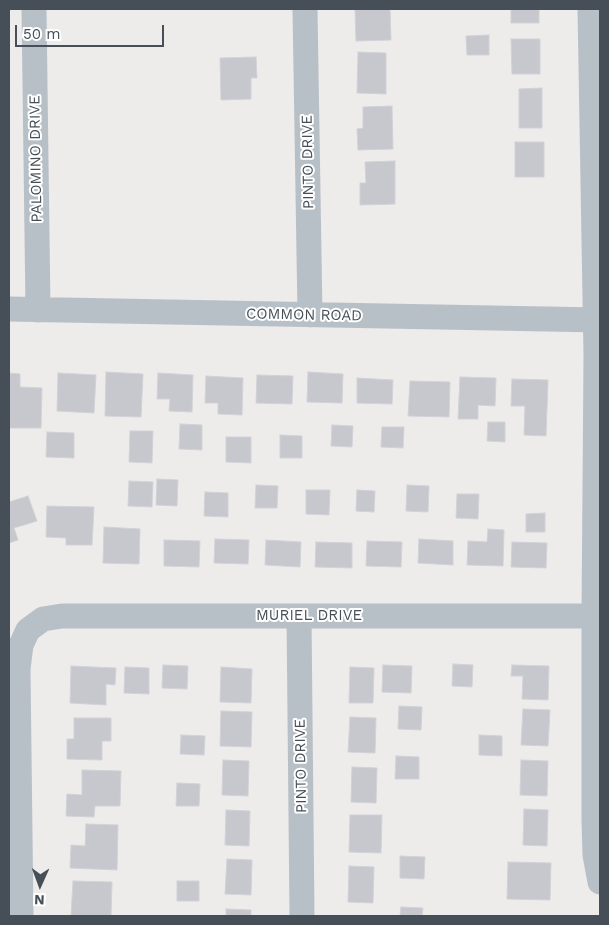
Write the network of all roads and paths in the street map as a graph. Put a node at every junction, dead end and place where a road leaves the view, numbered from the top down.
1 (34, 9) edge
2 (305, 9) edge
3 (590, 9) edge
4 (9, 309) edge
5 (38, 310) junction
6 (310, 315) junction
7 (598, 319) edge
8 (299, 616) junction
9 (594, 616) junction
10 (600, 882) edge
11 (21, 916) edge
12 (302, 916) edge

1 - 5 street, PALOMINO DRIVE
2 - 6 street, PINTO DRIVE
3 - 7 street
4 - 5 street, COMMON ROAD
5 - 6 street, COMMON ROAD
6 - 7 street, COMMON ROAD
7 - 9 street
8 - 9 street, MURIEL DRIVE
8 - 11 street, MURIEL DRIVE
8 - 12 street, PINTO DRIVE
9 - 10 street

